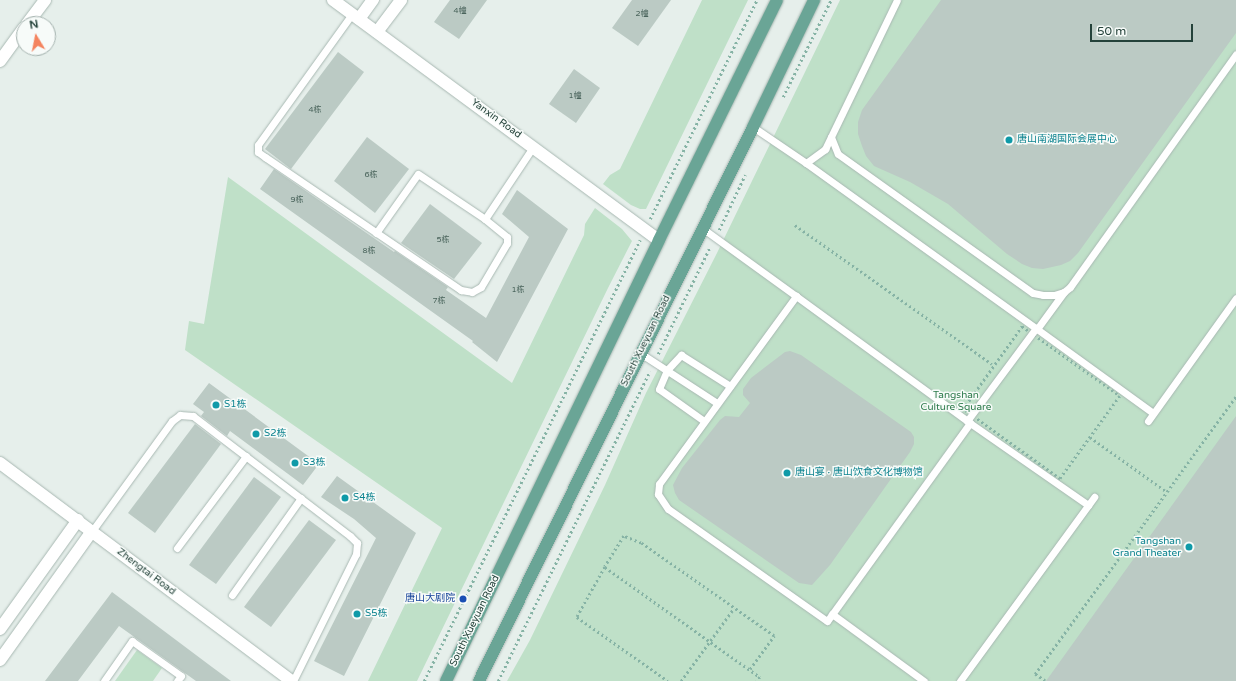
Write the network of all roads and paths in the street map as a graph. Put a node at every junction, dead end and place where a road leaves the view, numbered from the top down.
1 (44, 0) edge
2 (332, 0) edge
3 (373, 0) edge
4 (401, 0) edge
5 (757, 0) edge
6 (778, 0) edge
7 (814, 0) edge
8 (831, 0) edge
9 (897, 0) edge
10 (33, 16) edge
11 (355, 16) junction
12 (377, 32) junction
13 (16, 39) edge
14 (1236, 54) edge
15 (0, 61) edge
16 (782, 99) dead end
17 (753, 127) junction
18 (831, 137) junction
19 (533, 147) junction
20 (806, 163) junction
21 (748, 169) dead end
22 (485, 219) junction
23 (795, 225) dead end
24 (702, 228) junction
25 (645, 230) junction
26 (376, 233) junction
27 (715, 238) junction
28 (659, 240) junction
29 (1064, 292) junction
30 (796, 296) junction
31 (1236, 298) edge
32 (1037, 329) junction
33 (640, 353) junction
34 (654, 362) junction
35 (992, 364) dead end
36 (667, 370) junction
37 (730, 386) junction
38 (1236, 396) edge
39 (717, 403) junction
40 (1153, 413) junction
41 (704, 421) junction
42 (1148, 421) dead end
43 (969, 422) junction
44 (1090, 437) junction
45 (246, 456) junction
46 (0, 463) edge
47 (1167, 492) junction
48 (1094, 497) dead end
49 (300, 498) junction
50 (1088, 505) junction
51 (78, 520) junction
52 (92, 531) junction
53 (177, 548) dead end
54 (605, 567) junction
55 (232, 594) dead end
56 (734, 608) junction
57 (832, 614) junction
58 (0, 629) edge
59 (710, 641) junction
60 (0, 660) edge
61 (750, 669) junction
62 (104, 681) edge
63 (177, 681) edge
64 (292, 681) edge
65 (424, 681) edge
66 (446, 681) edge
67 (479, 681) edge
68 (498, 681) edge
69 (668, 681) edge
70 (681, 681) edge
71 (757, 681) edge
72 (924, 681) edge
73 (960, 681) edge
74 (1045, 681) edge

1 - 10 street
2 - 11 street, Yanxin Road
3 - 11 street
4 - 12 street
5 - 25 path
6 - 28 main road, South Xueyuan Road
7 - 17 main road, South Xueyuan Road
8 - 16 path
9 - 18 lane
11 - 12 street, Yanxin Road
11 - 26 lane
12 - 19 street, Yanxin Road
13 - 15 street
14 - 29 lane
17 - 20 lane
17 - 24 main road, South Xueyuan Road
18 - 20 lane
18 - 29 lane
19 - 22 lane
19 - 25 street, Yanxin Road
20 - 32 lane
21 - 27 path
22 - 26 lane
22 - 26 lane
23 - 35 path
24 - 27 lane
24 - 33 main road, South Xueyuan Road
25 - 28 street, Yanxin Road
25 - 65 path
27 - 30 lane
27 - 34 path
28 - 66 main road, South Xueyuan Road
29 - 32 lane
30 - 37 lane
30 - 43 lane
31 - 40 lane
32 - 40 lane
32 - 43 lane
33 - 34 lane
33 - 67 main road, South Xueyuan Road
34 - 36 lane
34 - 68 path
36 - 37 lane
36 - 39 lane
36 - 41 lane
37 - 39 lane
38 - 47 path
39 - 41 lane
40 - 42 lane
41 - 57 lane
43 - 50 lane
43 - 57 lane
44 - 44 path
44 - 47 path
45 - 49 lane
45 - 52 lane
45 - 53 lane
46 - 51 street, Zhengtai Road
47 - 74 path
48 - 50 lane
49 - 55 lane
49 - 64 lane
50 - 73 lane
51 - 52 street, Zhengtai Road
51 - 58 street
52 - 60 street
52 - 64 street, Zhengtai Road
54 - 56 path
54 - 59 path
54 - 69 path
56 - 59 path
56 - 61 path
57 - 72 lane
59 - 61 path
59 - 70 path
61 - 71 path
62 - 63 lane

